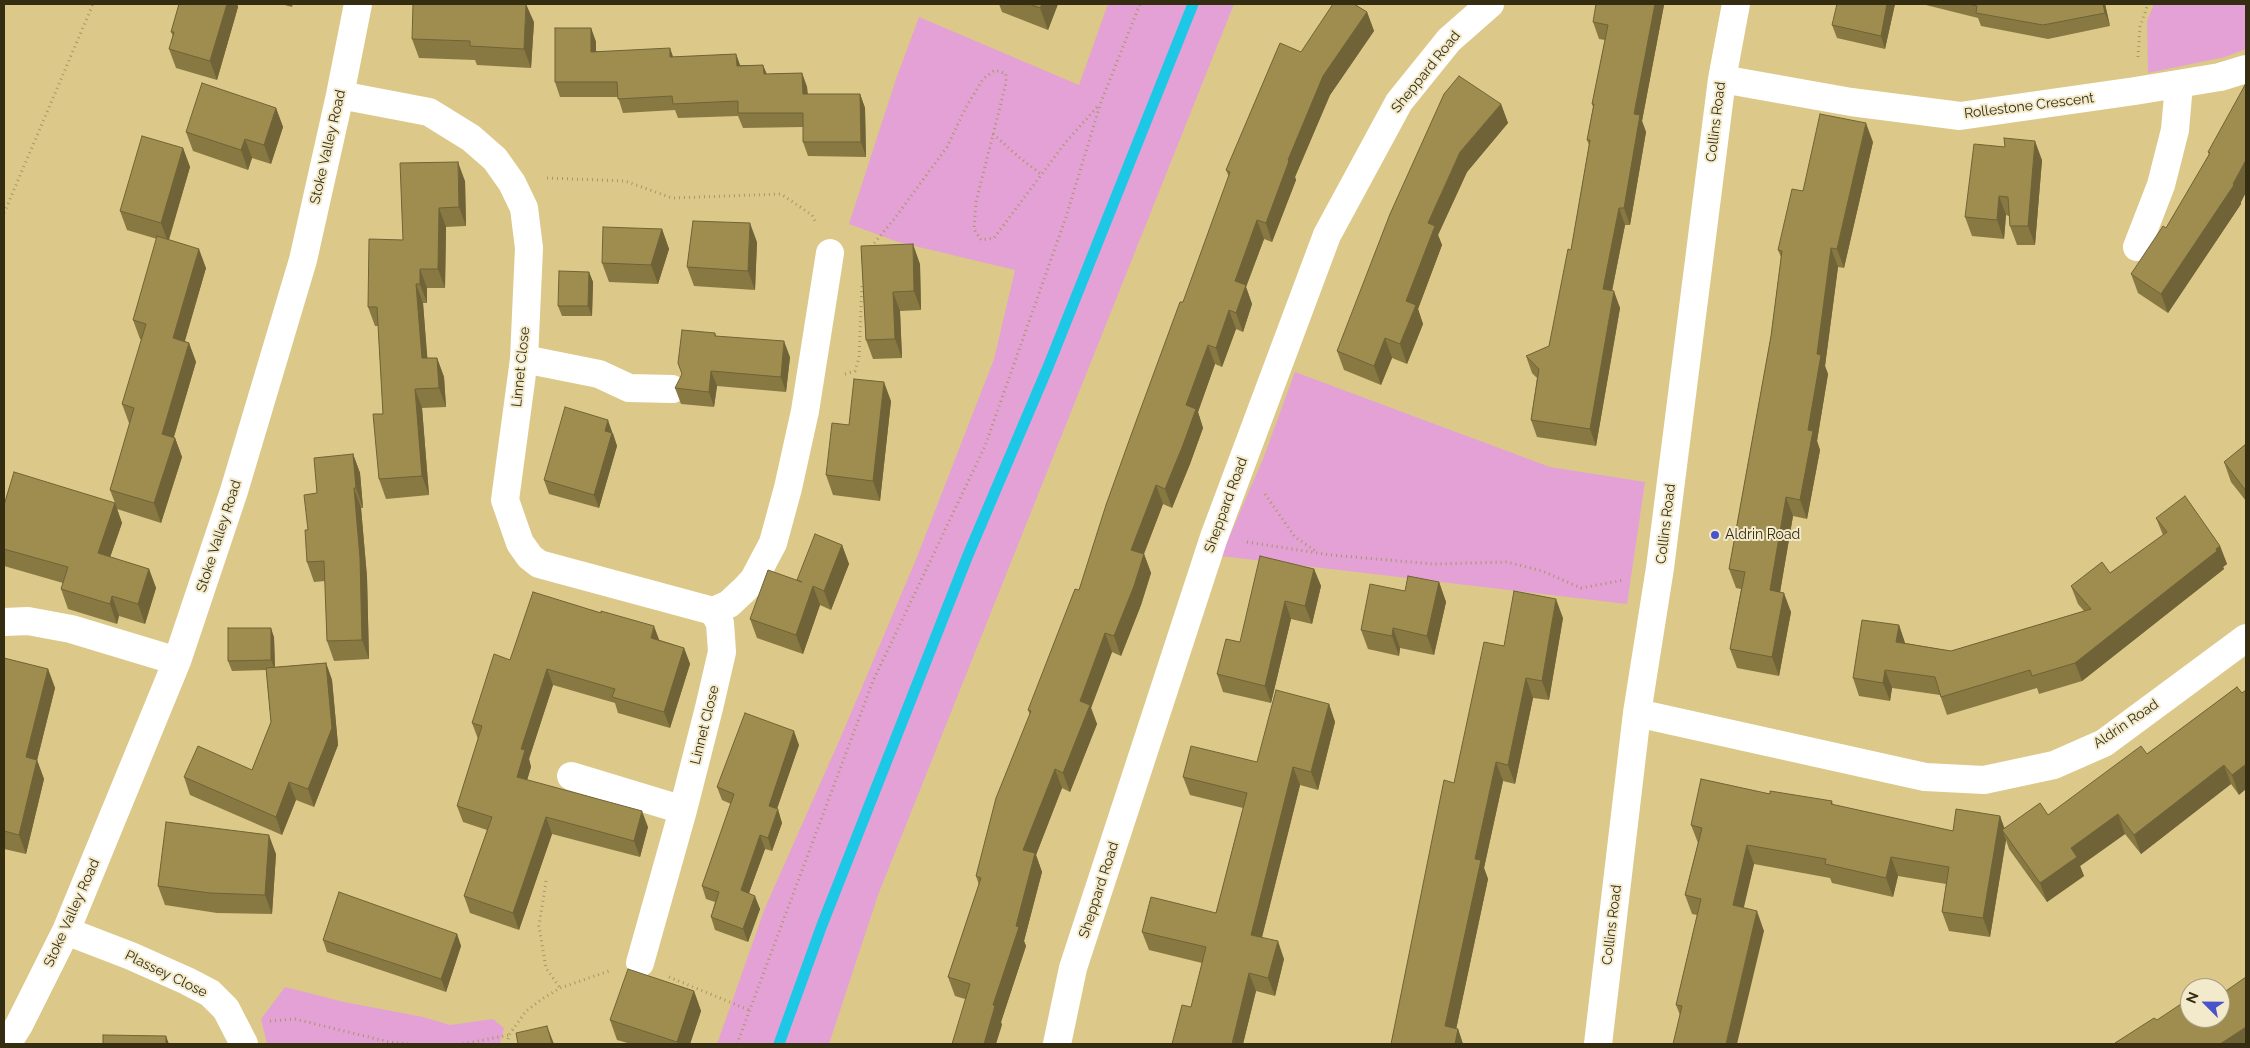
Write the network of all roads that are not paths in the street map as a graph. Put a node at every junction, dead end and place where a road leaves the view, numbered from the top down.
1 (358, 4) edge
2 (1736, 4) edge
3 (1485, 5) edge
4 (2246, 69) edge
5 (1722, 79) junction
6 (2178, 84) junction
7 (340, 95) junction
8 (2137, 247) dead end
9 (830, 253) road end
10 (524, 359) junction
11 (672, 389) dead end
12 (713, 611) junction
13 (4, 622) edge
14 (2246, 638) edge
15 (177, 661) junction
16 (1637, 713) junction
17 (571, 776) dead end
18 (684, 810) junction
19 (66, 931) junction
20 (640, 963) dead end
21 (10, 1029) edge
22 (244, 1044) edge
23 (1057, 1044) edge
24 (1598, 1044) edge

1 - 7 street, Stoke Valley Road
2 - 5 street, Collins Road
3 - 23 street, Sheppard Road
4 - 6 street, Rollestone Crescent
5 - 6 street, Rollestone Crescent
5 - 16 street, Collins Road
6 - 8 street
7 - 10 street, Linnet Close
7 - 15 street, Stoke Valley Road
9 - 12 street
10 - 11 street
10 - 12 street, Linnet Close
12 - 18 street, Linnet Close
13 - 15 street
14 - 16 street, Aldrin Road
15 - 19 street, Stoke Valley Road
16 - 24 street, Collins Road
17 - 18 street
18 - 20 street, Linnet Close
19 - 21 street, Stoke Valley Road
19 - 22 street, Plassey Close

